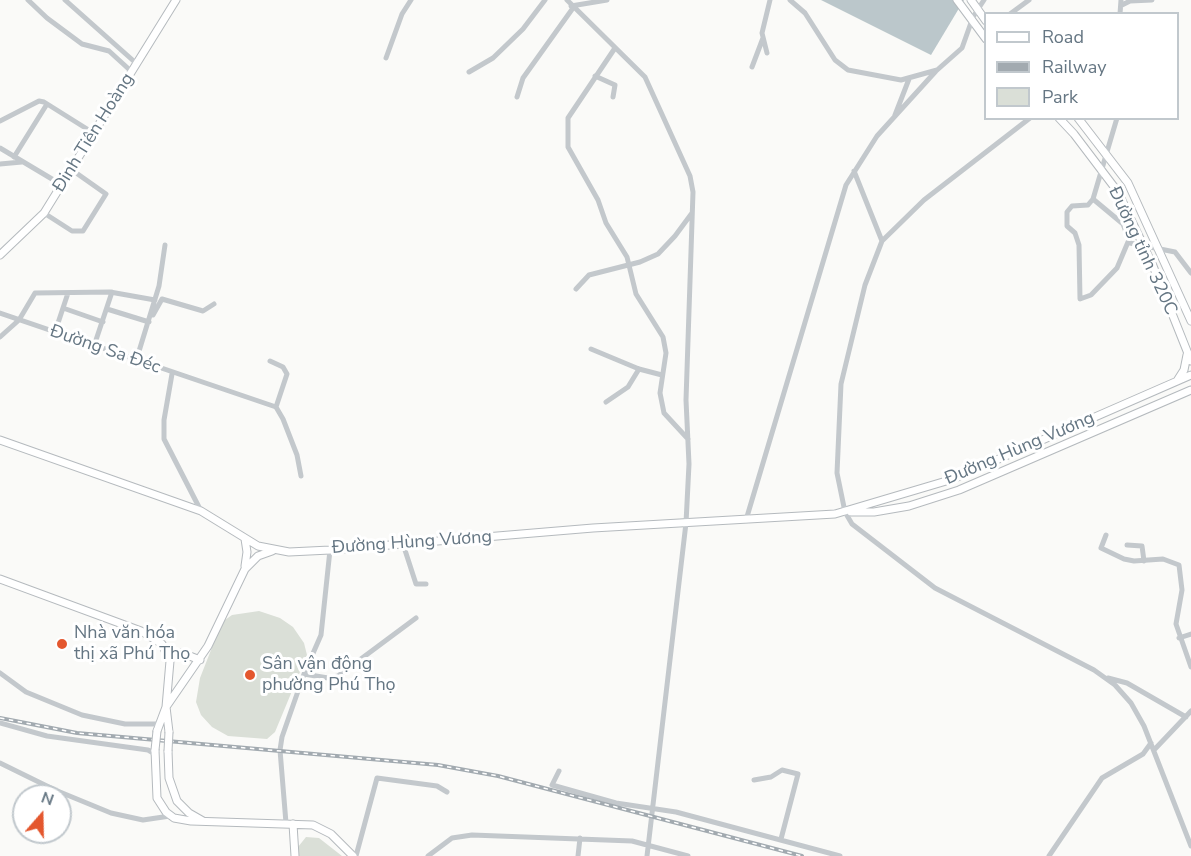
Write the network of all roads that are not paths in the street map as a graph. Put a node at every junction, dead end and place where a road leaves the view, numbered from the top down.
1 (28, 0) edge
2 (65, 0) edge
3 (176, 0) edge
4 (411, 0) edge
5 (545, 0) edge
6 (567, 0) edge
7 (607, 0) edge
8 (770, 0) edge
9 (957, 0) edge
10 (971, 0) edge
11 (984, 0) edge
12 (1029, 0) edge
13 (1152, 0) edge
14 (794, 1) edge
15 (1121, 2) edge
16 (572, 7) junction
17 (978, 10) junction
18 (1013, 12) edge
19 (984, 18) edge
20 (972, 21) junction
21 (983, 36) edge
22 (763, 38) junction
23 (615, 48) junction
24 (767, 53) dead end
25 (386, 58) dead end
26 (137, 64) junction
27 (752, 67) dead end
28 (938, 69) junction
29 (132, 72) junction
30 (469, 72) dead end
31 (595, 76) junction
32 (909, 79) junction
33 (517, 97) dead end
34 (613, 97) dead end
35 (47, 104) junction
36 (895, 117) junction
37 (1027, 120) edge
38 (1061, 120) edge
39 (1080, 120) edge
40 (1116, 120) edge
41 (0, 121) edge
42 (95, 134) junction
43 (0, 148) edge
44 (1106, 154) junction
45 (14, 157) junction
46 (23, 162) junction
47 (0, 164) edge
48 (72, 170) junction
49 (1101, 170) junction
50 (854, 171) junction
51 (62, 185) junction
52 (1093, 199) junction
53 (693, 211) junction
54 (44, 213) junction
55 (882, 241) junction
56 (1128, 242) junction
57 (165, 245) dead end
58 (1143, 246) junction
59 (1160, 249) junction
60 (0, 255) edge
61 (629, 265) junction
62 (1191, 273) edge
63 (576, 288) dead end
64 (68, 292) junction
65 (112, 292) junction
66 (155, 300) junction
67 (214, 304) dead end
68 (63, 308) junction
69 (108, 309) junction
70 (0, 313) edge
71 (150, 319) junction
72 (19, 320) junction
73 (1191, 321) edge
74 (103, 322) junction
75 (55, 332) junction
76 (0, 337) edge
77 (94, 346) junction
78 (591, 349) dead end
79 (1188, 353) junction
80 (136, 361) junction
81 (270, 361) dead end
82 (1191, 361) edge
83 (639, 369) junction
84 (172, 374) junction
85 (662, 375) junction
86 (1191, 375) edge
87 (1177, 381) junction
88 (1191, 390) edge
89 (606, 402) dead end
90 (276, 407) junction
91 (688, 439) junction
92 (0, 440) edge
93 (301, 476) dead end
94 (201, 511) junction
95 (845, 512) junction
96 (746, 520) junction
97 (686, 523) junction
98 (1106, 535) dead end
99 (245, 539) junction
100 (403, 544) junction
101 (1127, 545) dead end
102 (275, 550) junction
103 (330, 550) junction
104 (1144, 561) junction
105 (244, 569) junction
106 (0, 579) edge
107 (426, 584) dead end
108 (416, 618) dead end
109 (1191, 634) edge
110 (1179, 638) junction
111 (169, 654) junction
112 (200, 660) junction
113 (1191, 667) edge
114 (0, 673) edge
115 (304, 674) junction
116 (1106, 678) junction
117 (166, 706) junction
118 (1191, 711) edge
119 (1186, 717) junction
120 (0, 723) edge
121 (157, 727) junction
122 (1152, 746) junction
123 (155, 752) junction
124 (0, 763) edge
125 (559, 771) dead end
126 (754, 780) dead end
127 (447, 792) dead end
128 (655, 808) junction
129 (170, 816) junction
130 (203, 820) junction
131 (290, 824) junction
132 (580, 838) junction
133 (781, 839) junction
134 (650, 845) junction
135 (1191, 846) edge
136 (826, 854) edge
137 (295, 856) edge
138 (355, 856) edge
139 (428, 856) edge
140 (578, 856) edge
141 (647, 856) edge
142 (688, 856) edge
143 (840, 856) edge
144 (1049, 856) edge

1 - 29 street
2 - 26 street
3 - 26 main road, Đinh Tiên Hoàng
4 - 25 street
5 - 30 street
6 - 16 street
7 - 16 street
8 - 22 street
9 - 20 main road
10 - 17 main road
11 - 17 street
12 - 18 street
13 - 15 street
14 - 32 street
16 - 23 street
16 - 33 street
17 - 19 main road
17 - 20 street
20 - 21 main road
20 - 28 street
22 - 24 street
22 - 27 street
23 - 31 street
23 - 53 street
26 - 29 main road, Đinh Tiên Hoàng
28 - 32 street
28 - 36 street
29 - 42 main road, Đinh Tiên Hoàng
31 - 34 street
31 - 61 street
32 - 36 street
35 - 41 street
35 - 42 street
35 - 45 street
36 - 50 street
37 - 55 street
38 - 49 main road, Đường tỉnh 320C
39 - 44 main road, Đường tỉnh 320C
40 - 44 street
42 - 48 main road, Đinh Tiên Hoàng
43 - 45 street
44 - 49 street
44 - 59 main road, Đường tỉnh 320C
45 - 46 street
46 - 47 street
46 - 51 street
48 - 51 main road, Đinh Tiên Hoàng
48 - 54 street
49 - 52 street
49 - 58 main road, Đường tỉnh 320C
50 - 55 street
50 - 96 street
51 - 54 main road, Đinh Tiên Hoàng
52 - 56 street
52 - 56 street
53 - 61 street
53 - 91 street
54 - 60 main road, Đinh Tiên Hoàng
55 - 95 street
56 - 58 street
57 - 66 street
58 - 59 street
58 - 79 main road, Đường tỉnh 320C
59 - 62 street
59 - 73 main road, Đường tỉnh 320C
61 - 63 street
61 - 85 street
64 - 65 street
64 - 68 street
64 - 72 street
65 - 66 street
65 - 69 street
66 - 71 street
67 - 71 street
68 - 74 street
68 - 75 street
69 - 71 street
69 - 74 street
70 - 72 street, Đường Sa Đéc
71 - 80 street
72 - 75 street, Đường Sa Đéc
72 - 76 street
74 - 77 street
75 - 77 street, Đường Sa Đéc
77 - 80 street, Đường Sa Đéc
78 - 83 street
79 - 82 main road, Đường tỉnh 320C
79 - 87 main road
80 - 84 street, Đường Sa Đéc
81 - 90 street
83 - 85 street
83 - 89 street
84 - 90 street
84 - 94 street, Đường Sa Đéc
85 - 91 street
86 - 87 main road, Đường Hùng Vương
87 - 95 main road, Đường Hùng Vương
88 - 95 main road, Đường Hùng Vương
90 - 93 street
91 - 97 street
92 - 94 main road, Đường Hùng Vương
94 - 99 main road, Đường Hùng Vương
95 - 96 main road, Đường Hùng Vương
95 - 116 street
96 - 97 main road, Đường Hùng Vương
97 - 100 main road, Đường Hùng Vương
97 - 128 street
98 - 104 street
99 - 102 main road, Đường Hùng Vương
99 - 105 main road
100 - 103 main road, Đường Hùng Vương
100 - 107 street
101 - 104 street
102 - 103 main road, Đường Hùng Vương
102 - 105 main road
103 - 115 street
104 - 110 street
105 - 112 main road
106 - 111 main road
108 - 115 street
109 - 110 street
110 - 113 street
111 - 112 main road
111 - 117 main road
112 - 117 main road
114 - 121 street
115 - 131 street
116 - 119 street
116 - 122 street
117 - 121 main road
117 - 130 main road, bridge
118 - 119 street
119 - 122 street
120 - 123 street
121 - 123 main road, bridge
122 - 135 street
122 - 144 street
123 - 129 main road
124 - 129 street
125 - 128 street
126 - 133 street
127 - 138 street
128 - 133 street
128 - 134 street
129 - 130 main road
130 - 131 main road
131 - 137 main road
131 - 138 main road
132 - 134 street
132 - 139 street
132 - 140 street
133 - 136 street
134 - 141 street
134 - 142 street
136 - 143 street

